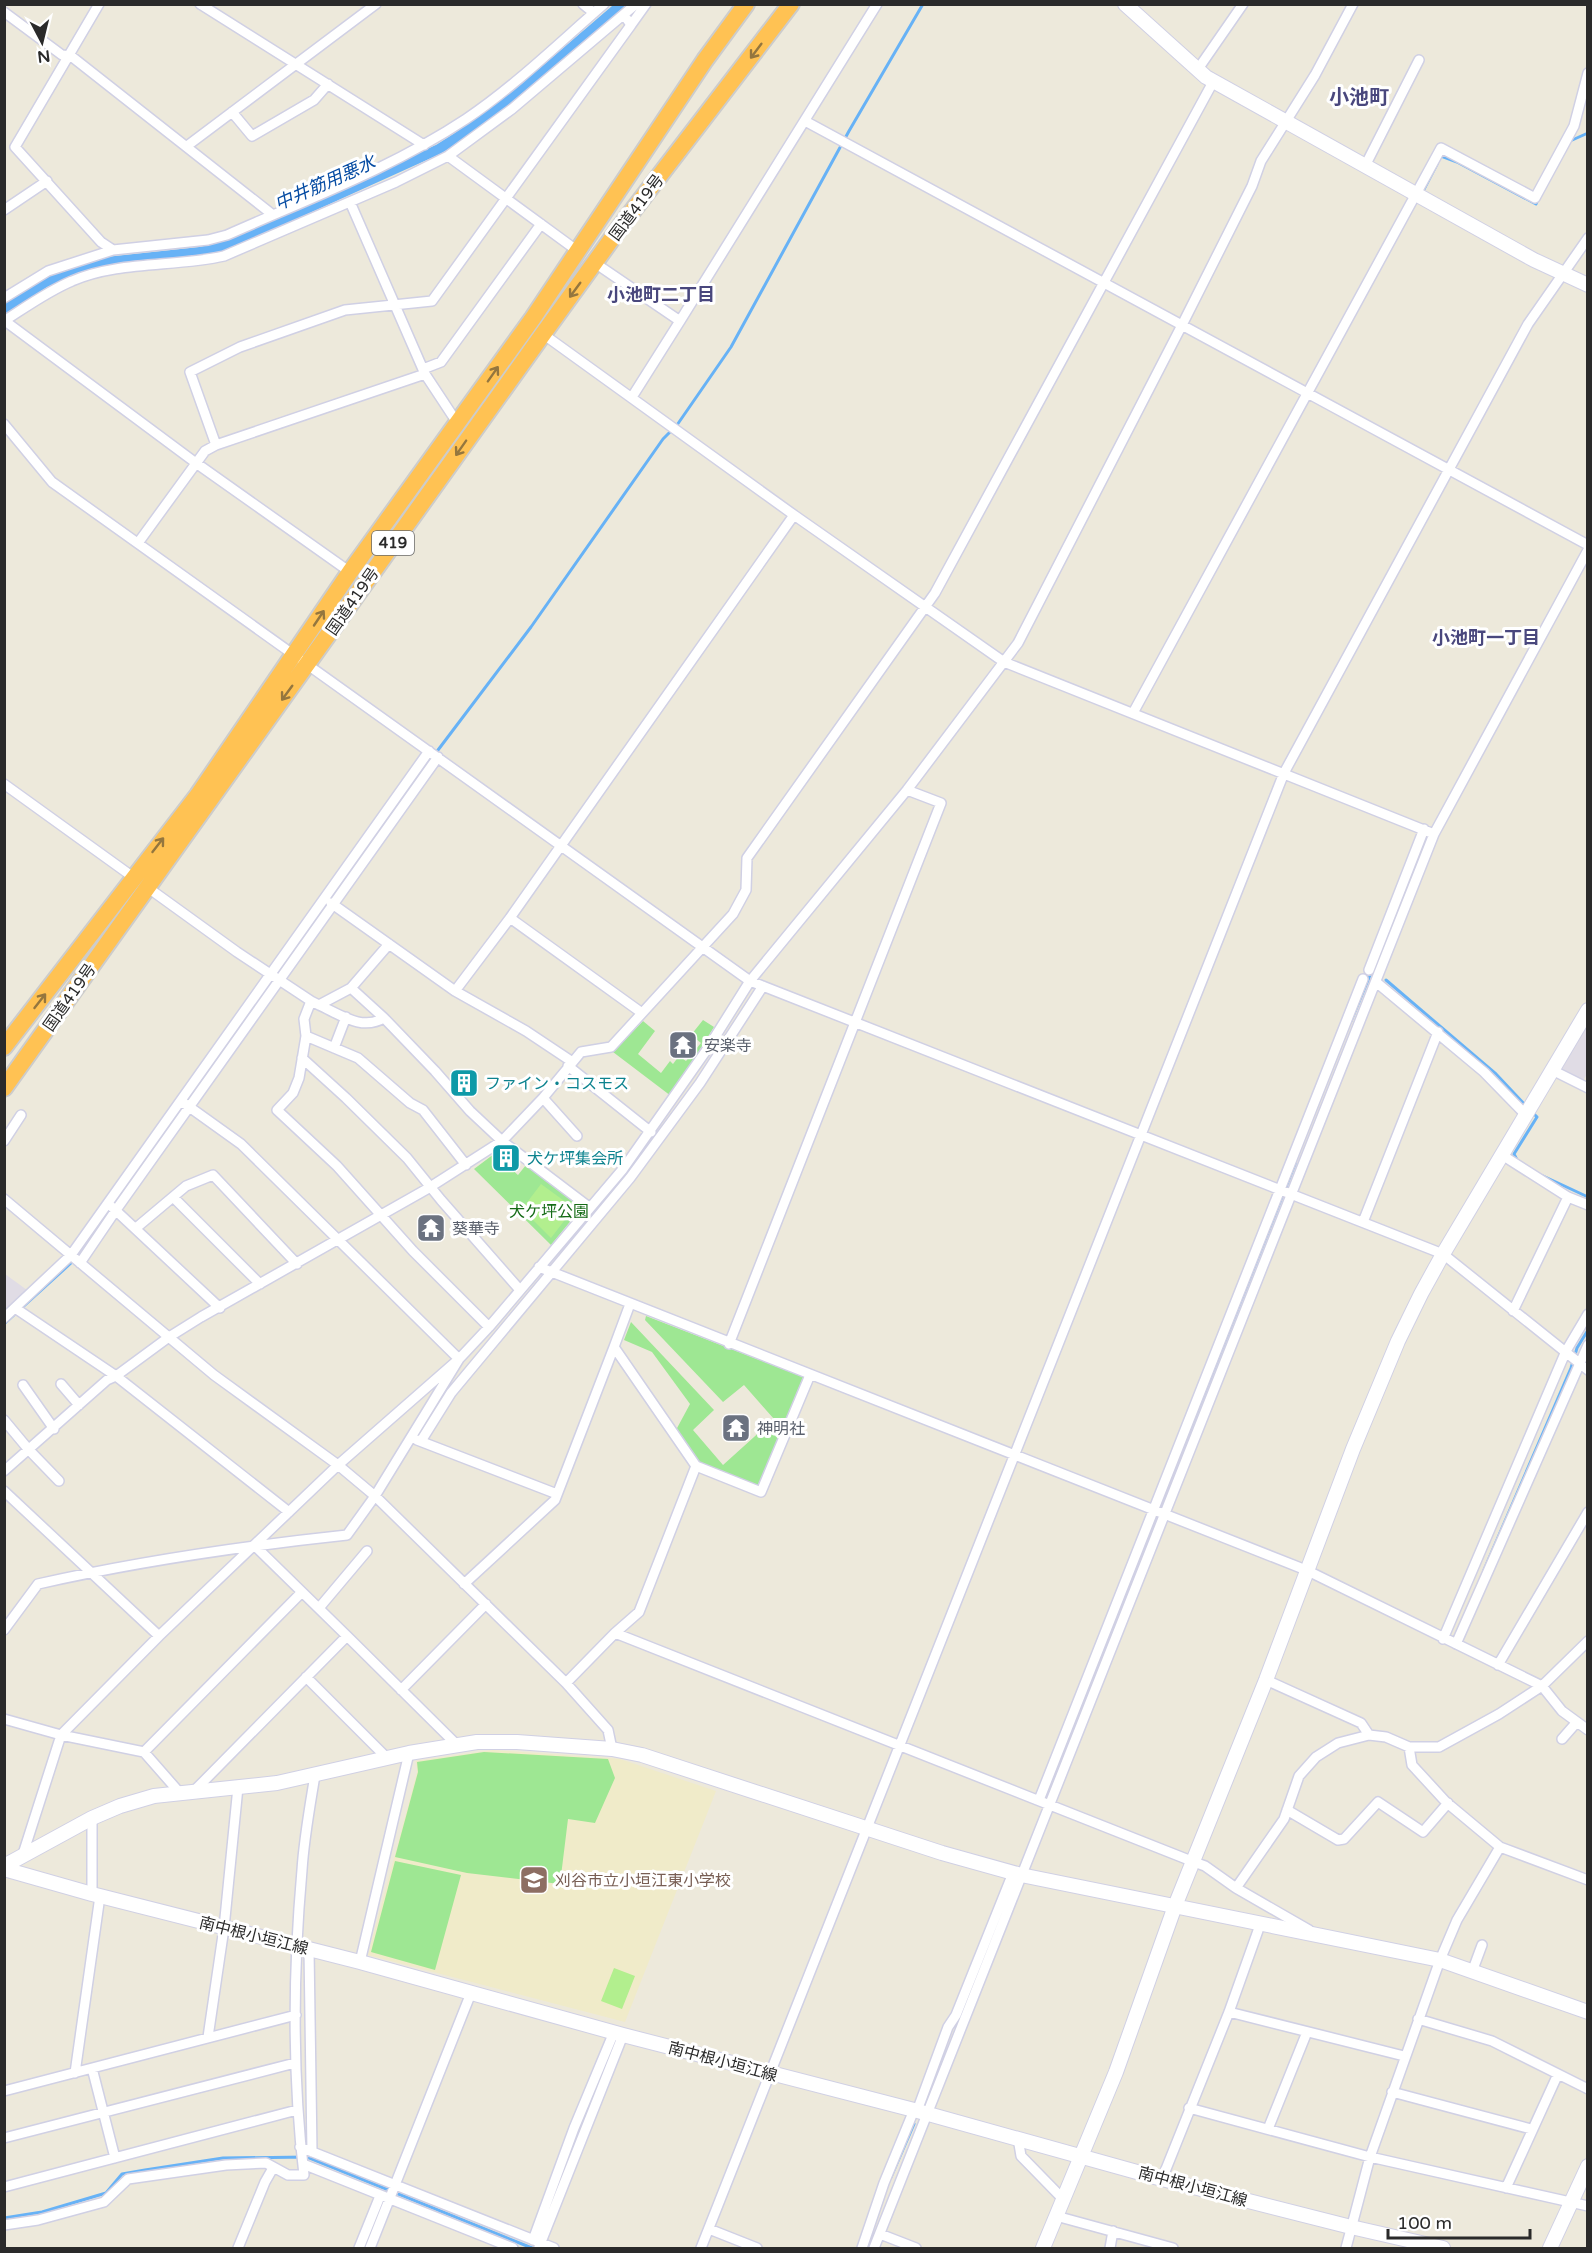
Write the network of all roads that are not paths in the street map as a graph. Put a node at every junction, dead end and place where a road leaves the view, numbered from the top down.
1 (99, 4) edge
2 (201, 4) edge
3 (376, 4) edge
4 (583, 4) edge
5 (604, 4) edge
6 (636, 4) edge
7 (646, 4) edge
8 (746, 4) edge
9 (791, 4) edge
10 (877, 4) edge
11 (1125, 4) edge
12 (1243, 4) edge
13 (1353, 4) edge
14 (212, 7) edge
15 (4, 12) edge
16 (594, 13) junction
17 (624, 15) junction
18 (632, 26) junction
19 (71, 56) junction
20 (1419, 60) dead end
21 (297, 64) junction
22 (1198, 69) junction
23 (1587, 73) edge
24 (1213, 82) junction
25 (328, 84) junction
26 (232, 112) junction
27 (805, 121) junction
28 (1284, 122) junction
29 (424, 145) junction
30 (187, 146) junction
31 (448, 156) junction
32 (1365, 166) junction
33 (47, 181) junction
34 (1420, 196) junction
35 (505, 198) junction
36 (350, 202) junction
37 (4, 210) edge
38 (273, 215) junction
39 (541, 224) junction
40 (1587, 238) edge
41 (145, 247) junction
42 (113, 250) junction
43 (579, 252) junction
44 (595, 263) junction
45 (147, 266) junction
46 (1563, 274) junction
47 (1104, 282) junction
48 (1587, 285) edge
49 (4, 298) edge
50 (395, 305) junction
51 (5, 321) edge
52 (680, 321) junction
53 (1182, 325) junction
54 (543, 334) junction
55 (424, 371) junction
56 (1308, 393) junction
57 (632, 398) junction
58 (4, 424) edge
59 (458, 424) junction
60 (216, 445) junction
61 (196, 463) junction
62 (1449, 470) junction
63 (794, 515) junction
64 (138, 543) junction
65 (1587, 545) edge
66 (1587, 550) edge
67 (350, 572) junction
68 (927, 608) junction
69 (301, 660) junction
70 (1004, 662) junction
71 (1133, 713) junction
72 (434, 754) junction
73 (1284, 773) junction
74 (4, 784) edge
75 (907, 790) junction
76 (1424, 829) junction
77 (1434, 834) junction
78 (561, 845) junction
79 (140, 882) junction
80 (329, 902) junction
81 (510, 918) junction
82 (389, 944) junction
83 (703, 946) junction
84 (1369, 970) dead end
85 (276, 978) junction
86 (750, 981) junction
87 (1375, 983) junction
88 (763, 986) junction
89 (351, 988) junction
90 (455, 991) junction
91 (315, 1003) junction
92 (1587, 1010) edge
93 (642, 1013) junction
94 (346, 1017) junction
95 (384, 1018) junction
96 (855, 1023) junction
97 (1438, 1032) junction
98 (306, 1036) junction
99 (4, 1047) edge
100 (334, 1048) junction
101 (302, 1058) junction
102 (569, 1064) junction
103 (1552, 1070) junction
104 (4, 1088) edge
105 (1587, 1088) edge
106 (543, 1098) junction
107 (185, 1104) junction
108 (1528, 1110) junction
109 (21, 1115) dead end
110 (651, 1132) junction
111 (1141, 1135) junction
112 (577, 1136) dead end
113 (4, 1141) edge
114 (502, 1141) junction
115 (1502, 1155) junction
116 (466, 1166) junction
117 (431, 1186) junction
118 (1286, 1192) junction
119 (173, 1197) junction
120 (1568, 1197) junction
121 (4, 1199) edge
122 (1587, 1205) edge
123 (112, 1206) junction
124 (589, 1208) junction
125 (380, 1216) junction
126 (1363, 1222) junction
127 (136, 1228) junction
128 (337, 1240) junction
129 (1443, 1254) junction
130 (71, 1255) junction
131 (80, 1263) junction
132 (297, 1264) junction
133 (539, 1267) junction
134 (552, 1273) junction
135 (260, 1284) junction
136 (520, 1290) junction
137 (630, 1304) junction
138 (15, 1308) junction
139 (220, 1308) junction
140 (1513, 1311) junction
141 (1587, 1314) edge
142 (4, 1318) edge
143 (489, 1327) junction
144 (169, 1337) junction
145 (729, 1344) junction
146 (1587, 1345) edge
147 (614, 1347) junction
148 (1567, 1352) junction
149 (459, 1359) junction
150 (1582, 1365) edge
151 (810, 1375) junction
152 (116, 1377) junction
153 (61, 1384) dead end
154 (23, 1385) dead end
155 (79, 1405) junction
156 (4, 1420) edge
157 (54, 1429) junction
158 (416, 1439) junction
159 (29, 1450) junction
160 (1014, 1455) junction
161 (338, 1465) junction
162 (696, 1466) junction
163 (4, 1471) edge
164 (59, 1481) dead end
165 (4, 1491) edge
166 (557, 1494) junction
167 (375, 1496) junction
168 (289, 1512) junction
169 (1159, 1512) junction
170 (1587, 1512) edge
171 (254, 1545) junction
172 (367, 1551) dead end
173 (1306, 1570) junction
174 (90, 1572) junction
175 (464, 1584) junction
176 (301, 1593) junction
177 (486, 1604) junction
178 (319, 1608) junction
179 (4, 1630) edge
180 (615, 1633) junction
181 (159, 1636) junction
182 (347, 1636) junction
183 (1443, 1639) junction
184 (1587, 1643) edge
185 (1456, 1644) junction
186 (1498, 1665) junction
187 (306, 1677) junction
188 (1266, 1680) junction
189 (566, 1683) junction
190 (1542, 1686) junction
191 (401, 1690) junction
192 (4, 1719) edge
193 (1576, 1723) junction
194 (1587, 1730) edge
195 (61, 1735) junction
196 (1369, 1735) junction
197 (1562, 1739) dead end
198 (457, 1745) junction
199 (900, 1746) junction
200 (1409, 1747) junction
201 (612, 1749) junction
202 (144, 1752) junction
203 (409, 1753) junction
204 (387, 1758) junction
205 (315, 1775) junction
206 (238, 1787) junction
207 (195, 1791) junction
208 (179, 1792) junction
209 (1039, 1800) junction
210 (1448, 1803) junction
211 (1049, 1804) junction
212 (1287, 1810) junction
213 (92, 1818) junction
214 (868, 1828) junction
215 (1500, 1847) junction
216 (23, 1854) junction
217 (1194, 1862) junction
218 (4, 1867) edge
219 (1017, 1874) junction
220 (1587, 1880) edge
221 (1236, 1888) junction
222 (96, 1895) junction
223 (1175, 1906) junction
224 (1260, 1925) junction
225 (224, 1928) junction
226 (1319, 1936) junction
227 (1482, 1945) dead end
228 (302, 1947) junction
229 (1440, 1960) junction
230 (360, 1962) junction
231 (1472, 1972) junction
232 (471, 1993) junction
233 (1228, 2012) junction
234 (1587, 2012) edge
235 (296, 2015) junction
236 (1419, 2019) junction
237 (1307, 2032) junction
238 (619, 2033) junction
239 (208, 2037) junction
240 (1404, 2056) junction
241 (295, 2063) junction
242 (92, 2068) junction
243 (75, 2073) junction
244 (772, 2074) junction
245 (1558, 2074) junction
246 (1587, 2089) edge
247 (4, 2091) edge
248 (1392, 2092) junction
249 (1189, 2108) junction
250 (297, 2110) junction
251 (919, 2111) junction
252 (104, 2113) junction
253 (1268, 2129) junction
254 (1531, 2129) junction
255 (4, 2138) edge
256 (1018, 2138) junction
257 (300, 2149) junction
258 (312, 2152) junction
259 (1080, 2155) junction
260 (1370, 2157) junction
261 (115, 2158) junction
262 (303, 2164) junction
263 (1587, 2166) edge
264 (273, 2168) junction
265 (1162, 2179) junction
266 (4, 2187) edge
267 (394, 2187) junction
268 (1506, 2188) junction
269 (380, 2196) junction
270 (390, 2199) junction
271 (1064, 2199) junction
272 (1571, 2203) junction
273 (1587, 2206) edge
274 (1056, 2216) junction
275 (4, 2225) edge
276 (1351, 2227) junction
277 (709, 2229) junction
278 (1113, 2231) junction
279 (880, 2234) junction
280 (538, 2244) edge
281 (238, 2248) edge
282 (359, 2248) edge
283 (370, 2248) edge
284 (513, 2248) edge
285 (554, 2248) edge
286 (701, 2248) edge
287 (757, 2248) edge
288 (862, 2248) edge
289 (874, 2248) edge
290 (916, 2248) edge
291 (1043, 2248) edge
292 (1110, 2248) edge
293 (1173, 2248) edge
294 (1346, 2248) edge
295 (1443, 2248) edge
296 (1550, 2248) edge

1 - 19 street
2 - 14 street
3 - 21 street
4 - 16 street
5 - 16 street
6 - 17 street
7 - 18 street
8 - 43 highway, 国道419号 / 419
9 -> 44 highway, 国道419号 / 419
10 - 27 street
11 - 22 street
12 - 22 street
13 - 28 street
14 - 21 street
15 - 19 street
16 - 29 street
17 - 18 street
17 - 31 street
18 - 35 street
19 - 30 street
19 - 33 street
20 - 32 street
21 - 25 street
21 - 26 street
22 - 24 street
23 - 34 street
24 - 28 street
24 - 47 street
25 - 26 street
25 - 29 street
26 - 30 street
27 - 47 street
27 - 52 street
28 - 32 street
28 - 53 street
29 - 38 street
30 - 38 street
31 - 35 street
31 - 36 street
32 - 34 street
33 - 37 street
33 - 42 street
34 - 46 street
34 - 56 street
35 - 39 street
35 - 50 street
36 - 45 street
36 - 50 street
38 - 41 street
39 - 43 street
39 - 55 street
40 - 46 street
41 - 42 street
41 - 45 street
42 - 49 street
59 -> 43 highway, 国道419号 / 419
44 - 52 street
44 -> 54 highway, 国道419号 / 419
45 - 51 street
46 - 48 street
46 - 62 street
47 - 53 street
47 - 68 street
50 - 55 street
50 - 60 street
51 - 61 street
52 - 57 street
53 - 56 street
53 - 70 street
54 - 57 street
54 -> 69 highway, 国道419号 / 419
55 - 59 street
55 - 60 street
56 - 62 street
56 - 71 street
57 - 63 street
58 - 64 street
59 - 67 highway, 国道419号 / 419
60 - 61 street
61 - 64 street
61 - 67 street
62 - 65 street
62 - 73 street
63 - 68 street
63 - 78 street
64 - 69 street
66 - 77 street
69 -> 67 highway, 国道419号 / 419
68 - 70 street
68 - 83 street
69 - 72 street
69 - 79 highway, 国道419号 / 419
70 - 71 street
70 - 75 street
71 - 73 street
72 - 78 street
72 - 80 street
73 - 76 street
73 - 111 street
74 - 79 street
75 - 86 street
75 - 96 street
76 - 77 street
76 - 84 street
77 - 87 street
78 - 81 street
78 - 83 street
79 - 85 street
99 -> 79 highway, 国道419号 / 419
79 - 104 highway, 国道419号 / 419
80 - 82 street
80 - 85 street
81 - 90 street
81 - 93 street
82 - 89 street
82 - 90 street
83 - 86 street
83 - 93 street
85 - 91 street
85 - 107 street
86 - 88 street
86 - 110 street
87 - 97 street
87 - 118 street
87 - 118 street
88 - 96 street
88 - 134 street
89 - 91 street
89 - 95 street
90 - 102 street
91 - 94 street
91 - 98 street
92 - 103 street
93 - 102 street
94 - 95 street
94 - 100 street
95 - 114 street
96 - 111 street
96 - 145 street
97 - 108 street
97 - 126 street
98 - 100 street
98 - 101 street
100 - 116 street
101 - 117 street
101 - 125 street
102 - 106 street
102 - 110 street
103 - 105 street
103 - 108 street
106 - 112 street
106 - 114 street
107 - 123 street
107 - 128 street
108 - 115 street
109 - 113 street
110 - 124 street
111 - 118 street
111 - 160 street
114 - 116 street
114 - 124 street
115 - 120 street
115 - 129 street
116 - 117 street
117 - 125 street
117 - 136 street
118 - 126 street
118 - 169 street
119 - 127 street
119 - 132 street
119 - 135 street
120 - 122 street
120 - 140 street
121 - 130 street
123 - 127 street
123 - 130 street
123 - 131 street
124 - 133 street
125 - 128 street
125 - 143 street
126 - 129 street
127 - 139 street
128 - 132 street
128 - 149 street
129 - 140 street
129 - 173 street
130 - 131 street
130 - 138 street
131 - 144 street
132 - 135 street
133 - 134 street
133 - 136 street
134 - 137 street
134 - 158 street
135 - 139 street
136 - 143 street
137 - 145 street
137 - 147 street
138 - 142 street
138 - 152 street
139 - 144 street
140 - 148 street
141 - 148 street
143 - 149 street
144 - 152 street
144 - 161 street
145 - 151 street
146 - 150 street
147 - 162 street
147 - 166 street
148 - 150 street
148 - 183 street
149 - 158 street
149 - 161 street
150 - 185 street
151 - 160 street
151 - 162 street
152 - 155 street
152 - 168 street
153 - 155 street
154 - 157 street
155 - 157 street
156 - 159 street
157 - 159 street
158 - 166 street
158 - 167 street
159 - 163 street
159 - 164 street
160 - 169 street
160 - 199 street
161 - 167 street
161 - 168 street
162 - 180 street
165 - 174 street
166 - 175 street
167 - 171 street
167 - 175 street
168 - 171 street
169 - 173 street
169 - 209 street
169 - 211 street
170 - 186 street
171 - 174 street
171 - 176 street
171 - 181 street
172 - 178 street
173 - 183 street
173 - 188 street
174 - 179 street
174 - 181 street
175 - 177 street
176 - 178 street
176 - 202 street
177 - 189 street
177 - 191 street
178 - 182 street
180 - 189 street
180 - 199 street
181 - 195 street
182 - 187 street
182 - 191 street
183 - 185 street
184 - 190 street
185 - 186 street
186 - 190 street
187 - 204 street
187 - 207 street
188 - 196 street
188 - 217 street
189 - 201 street
190 - 193 street
190 - 200 street
191 - 198 street
192 - 195 street
193 - 194 street
193 - 197 street
195 - 202 street
195 - 216 street
196 - 200 street
196 - 212 street
198 - 201 street
198 - 203 street
199 - 209 street
199 - 214 street
200 - 210 street
201 - 214 street
202 - 208 street
203 - 204 street
203 - 230 street
204 - 205 street
205 - 206 street
205 - 228 street
206 - 207 street
206 - 225 street
207 - 208 street
208 - 213 street
209 - 211 street
210 - 212 street
210 - 215 street
211 - 217 street
211 - 219 street
212 - 221 street
213 - 216 street
213 - 222 street
214 - 219 street
214 - 244 street
215 - 220 street
215 - 229 street
216 - 218 street
217 - 221 street
217 - 223 street
218 - 222 street, 南中根小垣江線
219 - 223 street
219 - 251 street
221 - 226 street
222 - 225 street, 南中根小垣江線
222 - 243 street
223 - 224 street
223 - 259 street
224 - 226 street
224 - 233 street
225 - 228 street, 南中根小垣江線
225 - 239 street
226 - 229 street
227 - 231 street
228 - 230 street, 南中根小垣江線
228 - 235 street
228 - 258 street
229 - 231 street
229 - 236 street
230 - 232 street, 南中根小垣江線
231 - 234 street
232 - 238 street, 南中根小垣江線
232 - 267 street
233 - 237 street
233 - 249 street
235 - 239 street
235 - 241 street
236 - 240 street
236 - 245 street
237 - 240 street
237 - 253 street
238 - 244 street, 南中根小垣江線
238 - 280 street
239 - 242 street
240 - 248 street
241 - 250 street
241 - 252 street
242 - 243 street
242 - 252 street
243 - 247 street
244 - 251 street, 南中根小垣江線
244 - 277 street
245 - 246 street
245 - 254 street
248 - 254 street
248 - 260 street
249 - 253 street
249 - 265 street
250 - 257 street
250 - 261 street
251 - 256 street, 南中根小垣江線
251 - 279 street
251 - 288 street
252 - 255 street
252 - 261 street
253 - 260 street
254 - 268 street
256 - 259 street, 南中根小垣江線
256 - 271 street
257 - 258 street
257 - 262 street
258 - 267 street
259 - 265 street, 南中根小垣江線
259 - 271 street
260 - 268 street
260 - 276 street
261 - 266 street
262 - 264 street
262 - 269 street
263 - 272 street
264 - 275 street
264 - 281 street
265 - 276 street, 南中根小垣江線
267 - 270 street
267 - 280 street
268 - 272 street
269 - 270 street
269 - 282 street
270 - 283 street
270 - 284 street
271 - 274 street
272 - 273 street
272 - 296 street
274 - 278 street
274 - 291 street
276 - 294 street
276 - 295 street, 南中根小垣江線
277 - 286 street
277 - 287 street
278 - 292 street
278 - 293 street
279 - 289 street
279 - 290 street
280 - 285 street

